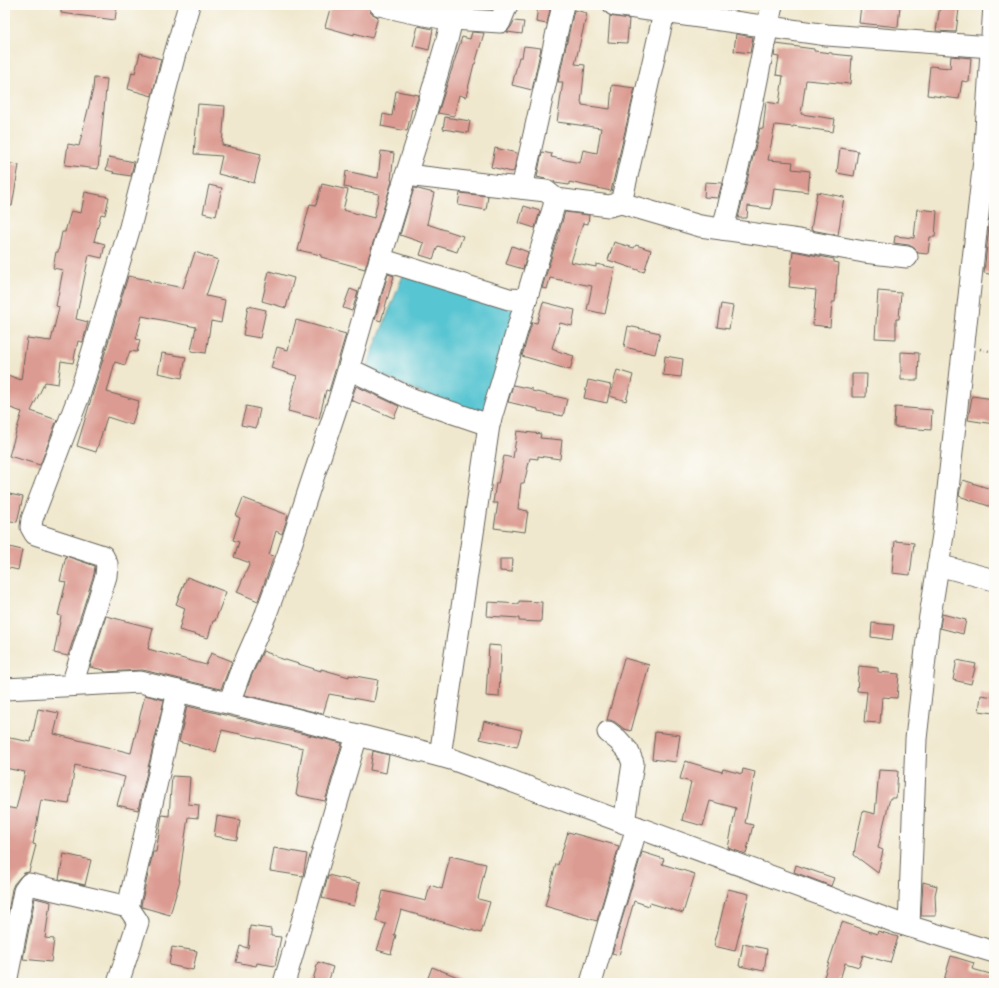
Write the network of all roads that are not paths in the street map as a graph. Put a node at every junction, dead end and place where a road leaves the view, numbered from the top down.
1 (189, 5) edge
2 (380, 5) edge
3 (507, 5) edge
4 (563, 5) edge
5 (614, 5) edge
6 (772, 5) edge
7 (994, 5) edge
8 (688, 10) edge
9 (664, 13) junction
10 (452, 18) junction
11 (768, 26) junction
12 (991, 47) junction
13 (988, 167) edge
14 (406, 175) junction
15 (522, 188) junction
16 (556, 198) junction
17 (621, 204) junction
18 (723, 229) junction
19 (907, 257) dead end
20 (380, 260) junction
21 (526, 300) junction
22 (349, 369) junction
23 (489, 425) junction
24 (938, 565) junction
25 (994, 580) edge
26 (72, 685) junction
27 (5, 689) edge
28 (178, 691) junction
29 (229, 703) junction
30 (608, 732) dead end
31 (356, 735) junction
32 (440, 756) junction
33 (631, 825) junction
34 (128, 907) junction
35 (909, 926) junction
36 (994, 952) edge
37 (6, 983) edge
38 (118, 983) edge
39 (284, 983) edge
40 (591, 983) edge

1 - 26 street
2 - 10 street
3 - 10 street
4 - 15 street
5 - 9 street
6 - 11 street
7 - 12 street
8 - 9 street
8 - 11 street
9 - 17 street
10 - 14 street
11 - 12 street
11 - 18 street
12 - 13 street
13 - 24 street
14 - 15 street
14 - 20 street
15 - 16 street
16 - 17 street
16 - 21 street
17 - 18 street
18 - 19 street
20 - 21 street
20 - 22 street
21 - 23 street
22 - 23 street
22 - 29 street
23 - 32 street
24 - 25 street
24 - 35 street
26 - 27 street
26 - 28 street
28 - 29 street
28 - 34 street
29 - 31 street
30 - 33 street
31 - 32 street
31 - 39 street
32 - 33 street
33 - 35 street
33 - 40 street
34 - 37 street
34 - 38 street
35 - 36 street

